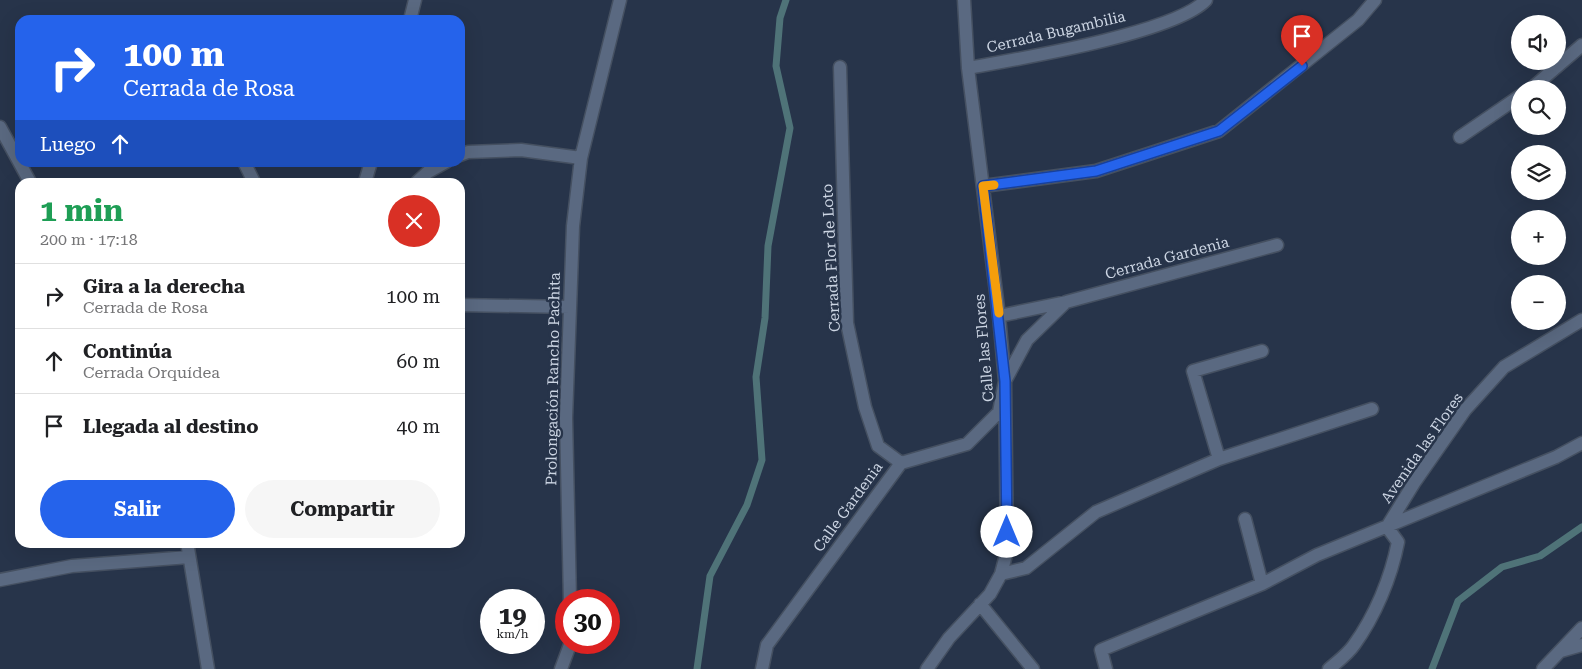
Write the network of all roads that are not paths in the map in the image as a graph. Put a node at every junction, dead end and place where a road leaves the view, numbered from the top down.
1 (415, 0) edge
2 (620, 0) edge
3 (964, 0) edge
4 (1375, 0) edge
5 (1205, 1) edge
6 (411, 15) edge
7 (1582, 45) edge
8 (840, 67) dead end
9 (968, 68) junction
10 (1541, 80) edge
11 (1511, 102) edge
12 (0, 128) edge
13 (1460, 137) dead end
14 (465, 154) edge
15 (15, 155) edge
16 (581, 158) junction
17 (22, 167) edge
18 (437, 167) edge
19 (28, 178) edge
20 (421, 178) edge
21 (983, 186) junction
22 (1277, 244) dead end
23 (1066, 302) junction
24 (465, 305) edge
25 (570, 307) junction
26 (999, 316) junction
27 (1582, 320) edge
28 (1262, 351) dead end
29 (1005, 381) junction
30 (1372, 408) dead end
31 (1582, 443) edge
32 (1219, 459) junction
33 (900, 463) junction
34 (1246, 519) dead end
35 (1387, 527) junction
36 (188, 548) edge
37 (189, 557) junction
38 (1001, 574) junction
39 (0, 580) edge
40 (1262, 584) junction
41 (570, 589) edge
42 (980, 604) junction
43 (1582, 628) edge
44 (1582, 645) edge
45 (1561, 651) junction
46 (567, 654) edge
47 (572, 654) edge
48 (208, 669) edge
49 (562, 669) edge
50 (573, 669) edge
51 (762, 669) edge
52 (927, 669) edge
53 (1033, 669) edge
54 (1106, 669) edge
55 (1329, 669) edge
56 (1543, 669) edge

1 - 6 street
2 - 16 street, Prolongación Rancho Pachita
3 - 9 street, Calle las Flores
4 - 21 street
5 - 9 street, Cerrada Bugambilia
7 - 10 street
8 - 33 street, Cerrada Flor de Loto
9 - 21 street, Calle las Flores
11 - 13 street
12 - 15 street
14 - 16 street
16 - 25 street, Prolongación Rancho Pachita
17 - 19 street
18 - 20 street
21 - 26 street, Calle las Flores
22 - 23 street, Cerrada Gardenia
23 - 26 street, Cerrada Gardenia
23 - 29 street, Cerrada Gardenia
24 - 25 street
25 - 41 street, Prolongación Rancho Pachita
26 - 29 street, Calle las Flores
27 - 35 street, Avenida las Flores
28 - 32 street
29 - 33 street, Calle Gardenia
29 - 38 street, Calle las Flores
30 - 32 street
31 - 35 street
32 - 38 street
33 - 51 street, Calle Gardenia
34 - 40 street
35 - 40 street
35 - 55 street
36 - 37 street
37 - 39 street
37 - 48 street
38 - 42 street, Calle las Flores
40 - 54 street
42 - 52 street, Calle las Flores
42 - 53 street
43 - 45 street
44 - 45 street
45 - 56 street
46 - 49 street
47 - 50 street

